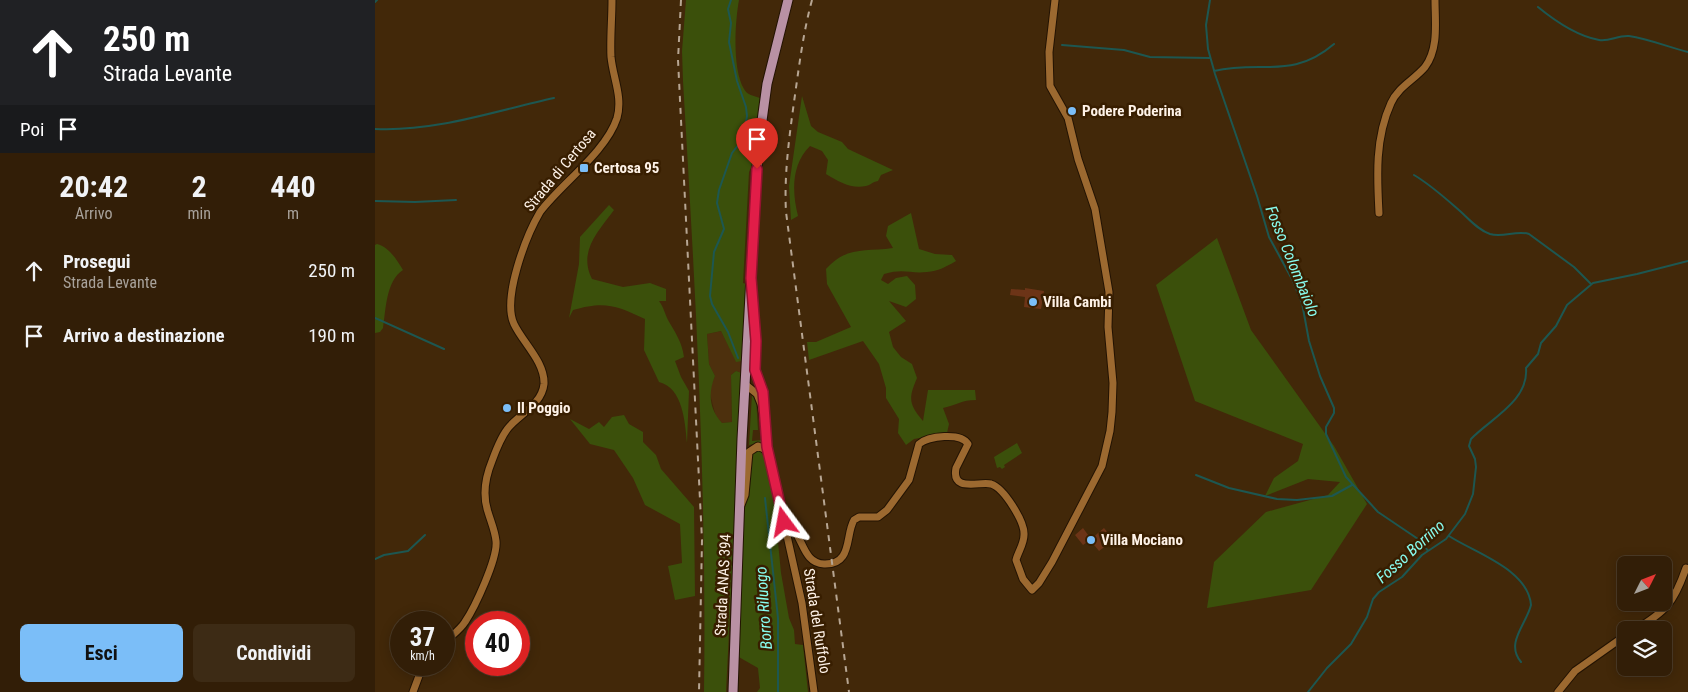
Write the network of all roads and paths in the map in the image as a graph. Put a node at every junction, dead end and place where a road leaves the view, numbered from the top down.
1 (612, 0) edge
2 (789, 0) edge
3 (1055, 0) edge
4 (1435, 0) edge
5 (1379, 213) dead end
6 (751, 278) junction
7 (754, 322) junction
8 (761, 385) junction
9 (750, 386) junction
10 (766, 436) junction
11 (768, 451) junction
12 (741, 506) junction
13 (785, 524) junction
14 (1685, 568) dead end
15 (1648, 621) edge
16 (455, 632) edge
17 (1617, 641) edge
18 (419, 676) edge
19 (413, 692) edge
20 (733, 692) edge
21 (814, 692) edge
22 (1558, 692) edge

1 - 16 street, Strada di Certosa
2 - 6 main road
3 - 13 street
4 - 5 street
6 - 7 main road
6 - 9 main road
7 - 8 street, Strada del Ruffolo
7 - 9 main road
8 - 9 street
8 - 10 street, Strada del Ruffolo
9 - 10 street, Strada del Ruffolo
9 - 12 main road, Strada ANAS 394
10 - 11 street, Strada del Ruffolo
11 - 12 street
11 - 13 street, Strada del Ruffolo
12 - 20 main road, Strada ANAS 394
13 - 21 street, Strada del Ruffolo
14 - 15 street
17 - 22 street
18 - 19 street

